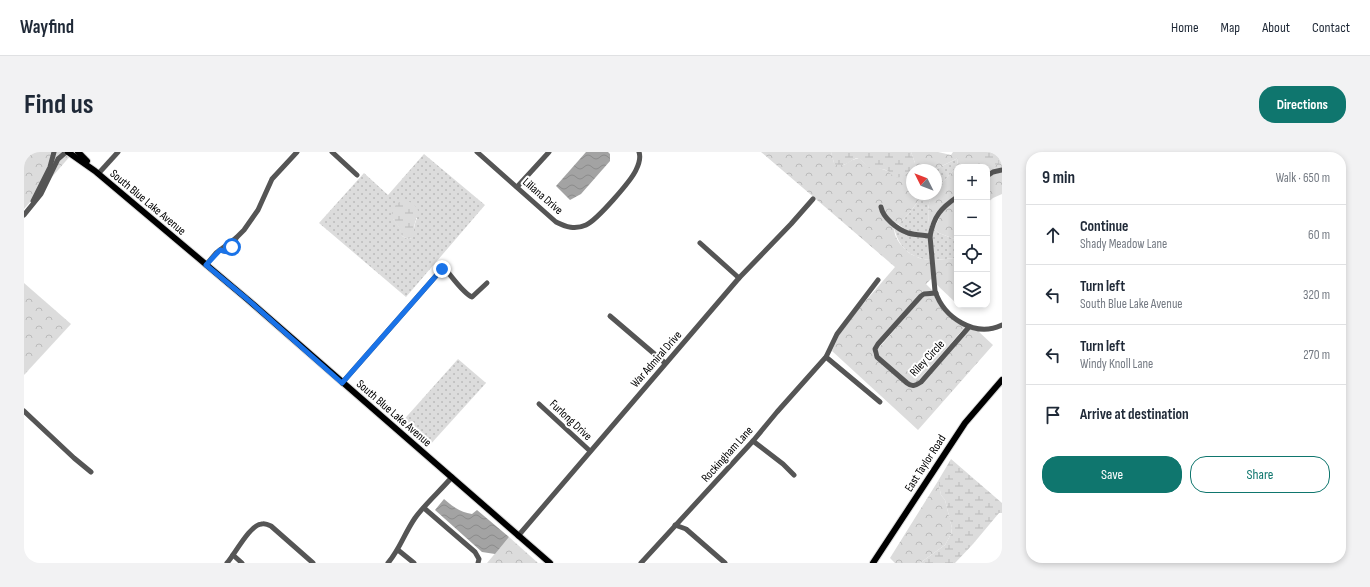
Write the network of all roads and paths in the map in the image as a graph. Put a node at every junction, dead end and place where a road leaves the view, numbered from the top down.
1 (54, 152) edge
2 (66, 152) edge
3 (78, 152) edge
4 (118, 152) edge
5 (297, 152) edge
6 (332, 152) edge
7 (477, 152) edge
8 (549, 152) edge
9 (639, 152) edge
10 (1002, 170) edge
11 (97, 173) junction
12 (357, 174) dead end
13 (990, 174) edge
14 (517, 187) junction
15 (813, 199) dead end
16 (954, 199) edge
17 (31, 206) junction
18 (881, 207) dead end
19 (24, 215) edge
20 (930, 236) junction
21 (700, 243) dead end
22 (206, 265) junction
23 (739, 278) junction
24 (878, 280) dead end
25 (487, 283) dead end
26 (936, 293) junction
27 (610, 316) dead end
28 (1002, 325) edge
29 (968, 327) junction
30 (826, 357) junction
31 (665, 363) junction
32 (1002, 380) edge
33 (342, 383) junction
34 (880, 402) dead end
35 (539, 404) dead end
36 (24, 411) edge
37 (753, 441) junction
38 (590, 451) junction
39 (91, 472) dead end
40 (794, 475) dead end
41 (452, 477) junction
42 (424, 508) junction
43 (675, 525) junction
44 (518, 536) junction
45 (398, 550) junction
46 (233, 555) junction
47 (227, 563) edge
48 (242, 563) edge
49 (313, 563) edge
50 (388, 563) edge
51 (414, 563) edge
52 (478, 563) edge
53 (550, 563) edge
54 (641, 563) edge
55 (724, 563) edge
56 (873, 563) edge

1 - 17 street
2 - 11 main road, South Blue Lake Avenue
2 - 17 street
3 - 11 main road, South Blue Lake Avenue
4 - 11 street
5 - 22 street
6 - 12 street
7 - 14 street, Liliana Drive
8 - 14 street
9 - 14 street, Liliana Drive
10 - 13 street
11 - 22 main road, South Blue Lake Avenue
15 - 23 street, War Admiral Drive
16 - 20 street
17 - 19 street
18 - 20 street
20 - 26 street
21 - 23 street
22 - 33 main road, South Blue Lake Avenue
23 - 31 street, War Admiral Drive
24 - 30 street, Rockingham Lane
25 - 33 street
26 - 29 street
26 - 29 street, Riley Circle
27 - 31 street
28 - 29 street
30 - 34 street
30 - 37 street, Rockingham Lane
31 - 38 street, War Admiral Drive
32 - 56 main road, East Taylor Road
33 - 41 main road, South Blue Lake Avenue
35 - 38 street, Furlong Drive
36 - 39 street
37 - 40 street
37 - 43 street, Rockingham Lane
38 - 44 street, War Admiral Drive
41 - 42 street
41 - 44 main road, South Blue Lake Avenue
42 - 45 street
42 - 52 street
43 - 54 street, Rockingham Lane
43 - 55 street
44 - 53 main road, South Blue Lake Avenue
45 - 50 street
45 - 51 street
46 - 47 street
46 - 48 street
46 - 49 street

